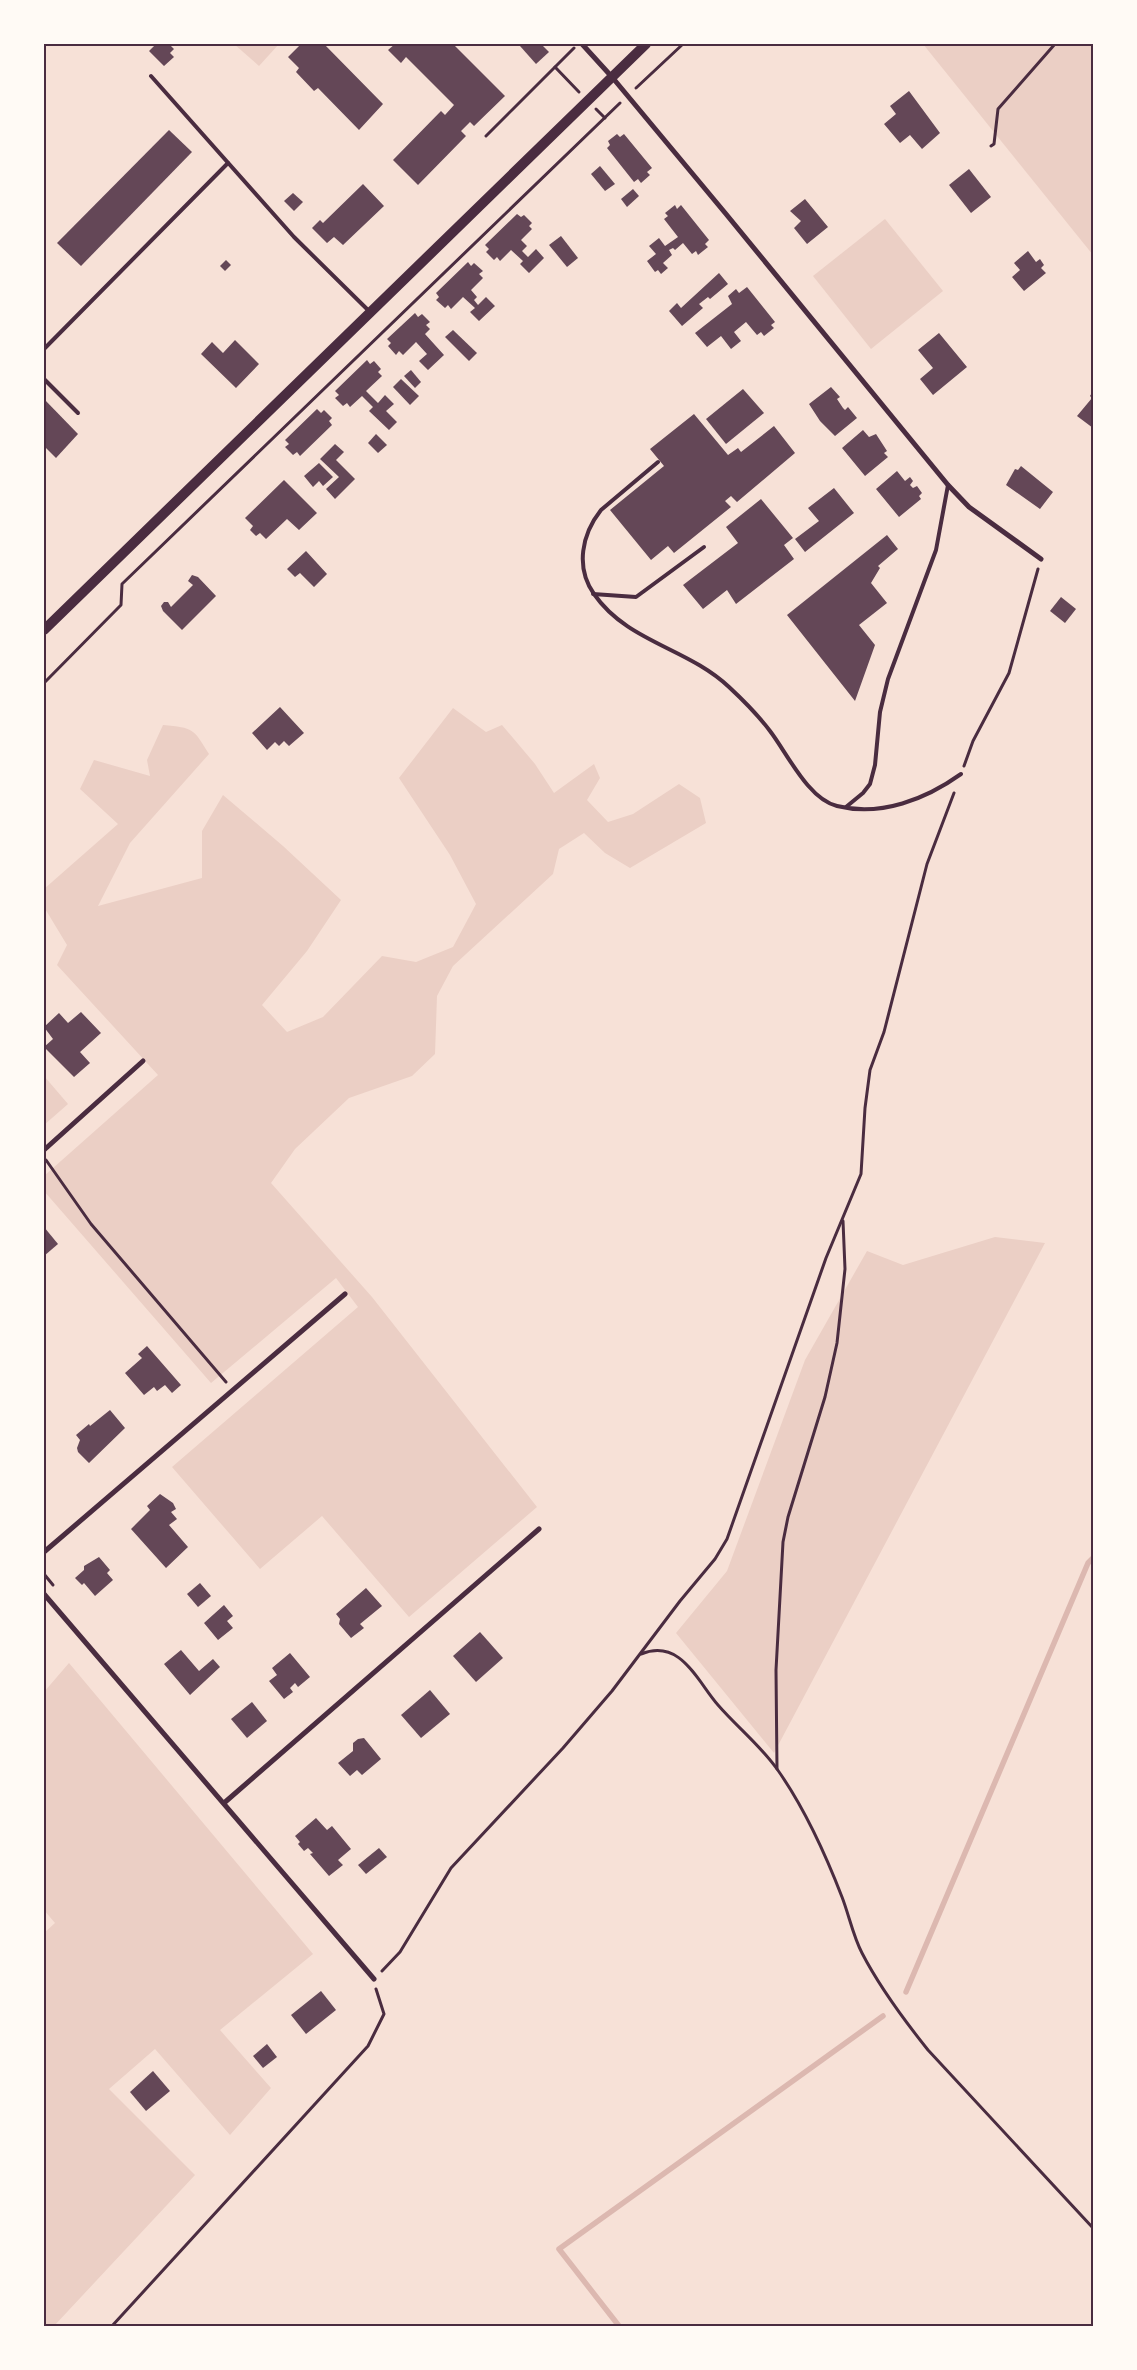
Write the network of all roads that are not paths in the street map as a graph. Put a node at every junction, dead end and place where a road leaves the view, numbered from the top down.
1 (582, 44) edge
2 (646, 44) edge
3 (151, 76) dead end
4 (612, 77) junction
5 (228, 163) junction
6 (370, 312) junction
7 (44, 348) edge
8 (44, 379) edge
9 (78, 413) dead end
10 (658, 462) dead end
11 (948, 485) junction
12 (704, 547) dead end
13 (1041, 559) road end
14 (593, 594) junction
15 (44, 630) edge
16 (960, 774) road end
17 (846, 807) junction
18 (143, 1061) dead end
19 (44, 1150) edge
20 (345, 1294) dead end
21 (539, 1529) dead end
22 (44, 1552) edge
23 (44, 1594) edge
24 (224, 1802) junction
25 (374, 1979) road end

1 - 4 street
2 - 4 main road
3 - 5 lane
4 - 6 main road
4 - 11 street
5 - 6 lane
5 - 7 lane
6 - 15 main road
8 - 9 lane
10 - 14 lane
11 - 13 street
11 - 17 lane
12 - 14 lane
14 - 17 lane
16 - 17 lane
18 - 19 street
20 - 22 street
21 - 24 street
23 - 24 street
24 - 25 street

